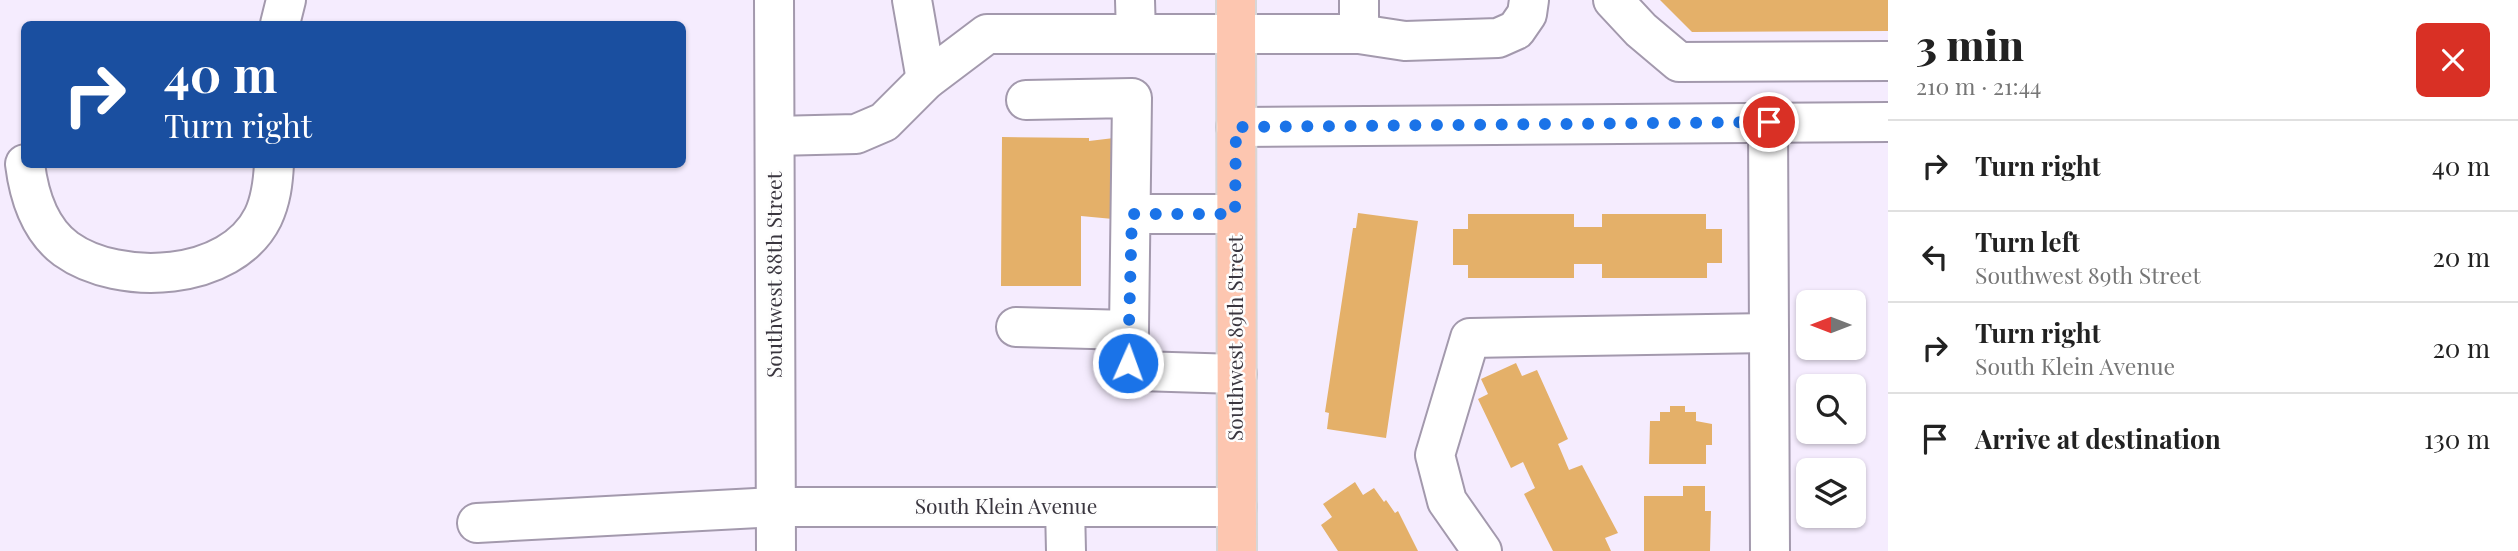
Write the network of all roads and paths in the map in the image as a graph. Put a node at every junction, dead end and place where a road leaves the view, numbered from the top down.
1 (286, 0) edge
2 (774, 0) edge
3 (912, 0) edge
4 (1529, 0) edge
5 (1613, 0) edge
6 (1236, 16) edge
7 (1135, 17) edge
8 (1359, 17) edge
9 (282, 21) edge
10 (1888, 61) edge
11 (926, 80) junction
12 (1026, 100) dead end
13 (1769, 122) junction
14 (1888, 122) edge
15 (1236, 127) junction
16 (775, 136) junction
17 (25, 168) edge
18 (274, 168) edge
19 (1132, 214) junction
20 (1235, 214) junction
21 (1016, 327) dead end
22 (1129, 330) junction
23 (1769, 333) junction
24 (1237, 374) junction
25 (776, 507) junction
26 (1065, 507) junction
27 (1237, 507) junction
28 (477, 523) dead end
29 (776, 551) edge
30 (1066, 551) edge
31 (1237, 551) edge
32 (1482, 551) edge
33 (1770, 551) edge

1 - 9 street
2 - 16 street, Southwest 88th Street
3 - 11 street
4 - 8 street
5 - 10 street
6 - 7 street
6 - 8 street
6 - 15 main road, Southwest 89th Street
7 - 11 street
11 - 16 street
12 - 19 street
13 - 14 street
13 - 15 street
13 - 23 street
15 - 20 main road, Southwest 89th Street
16 - 25 street, Southwest 88th Street
17 - 18 street
19 - 20 street
19 - 22 street
20 - 24 main road, Southwest 89th Street
21 - 22 street
22 - 24 street
23 - 32 street
23 - 33 street
24 - 27 main road, Southwest 89th Street
25 - 26 street, South Klein Avenue
25 - 28 street, South Klein Avenue
25 - 29 street, Southwest 88th Street
26 - 27 street, South Klein Avenue
26 - 30 street
27 - 31 main road, Southwest 89th Street

